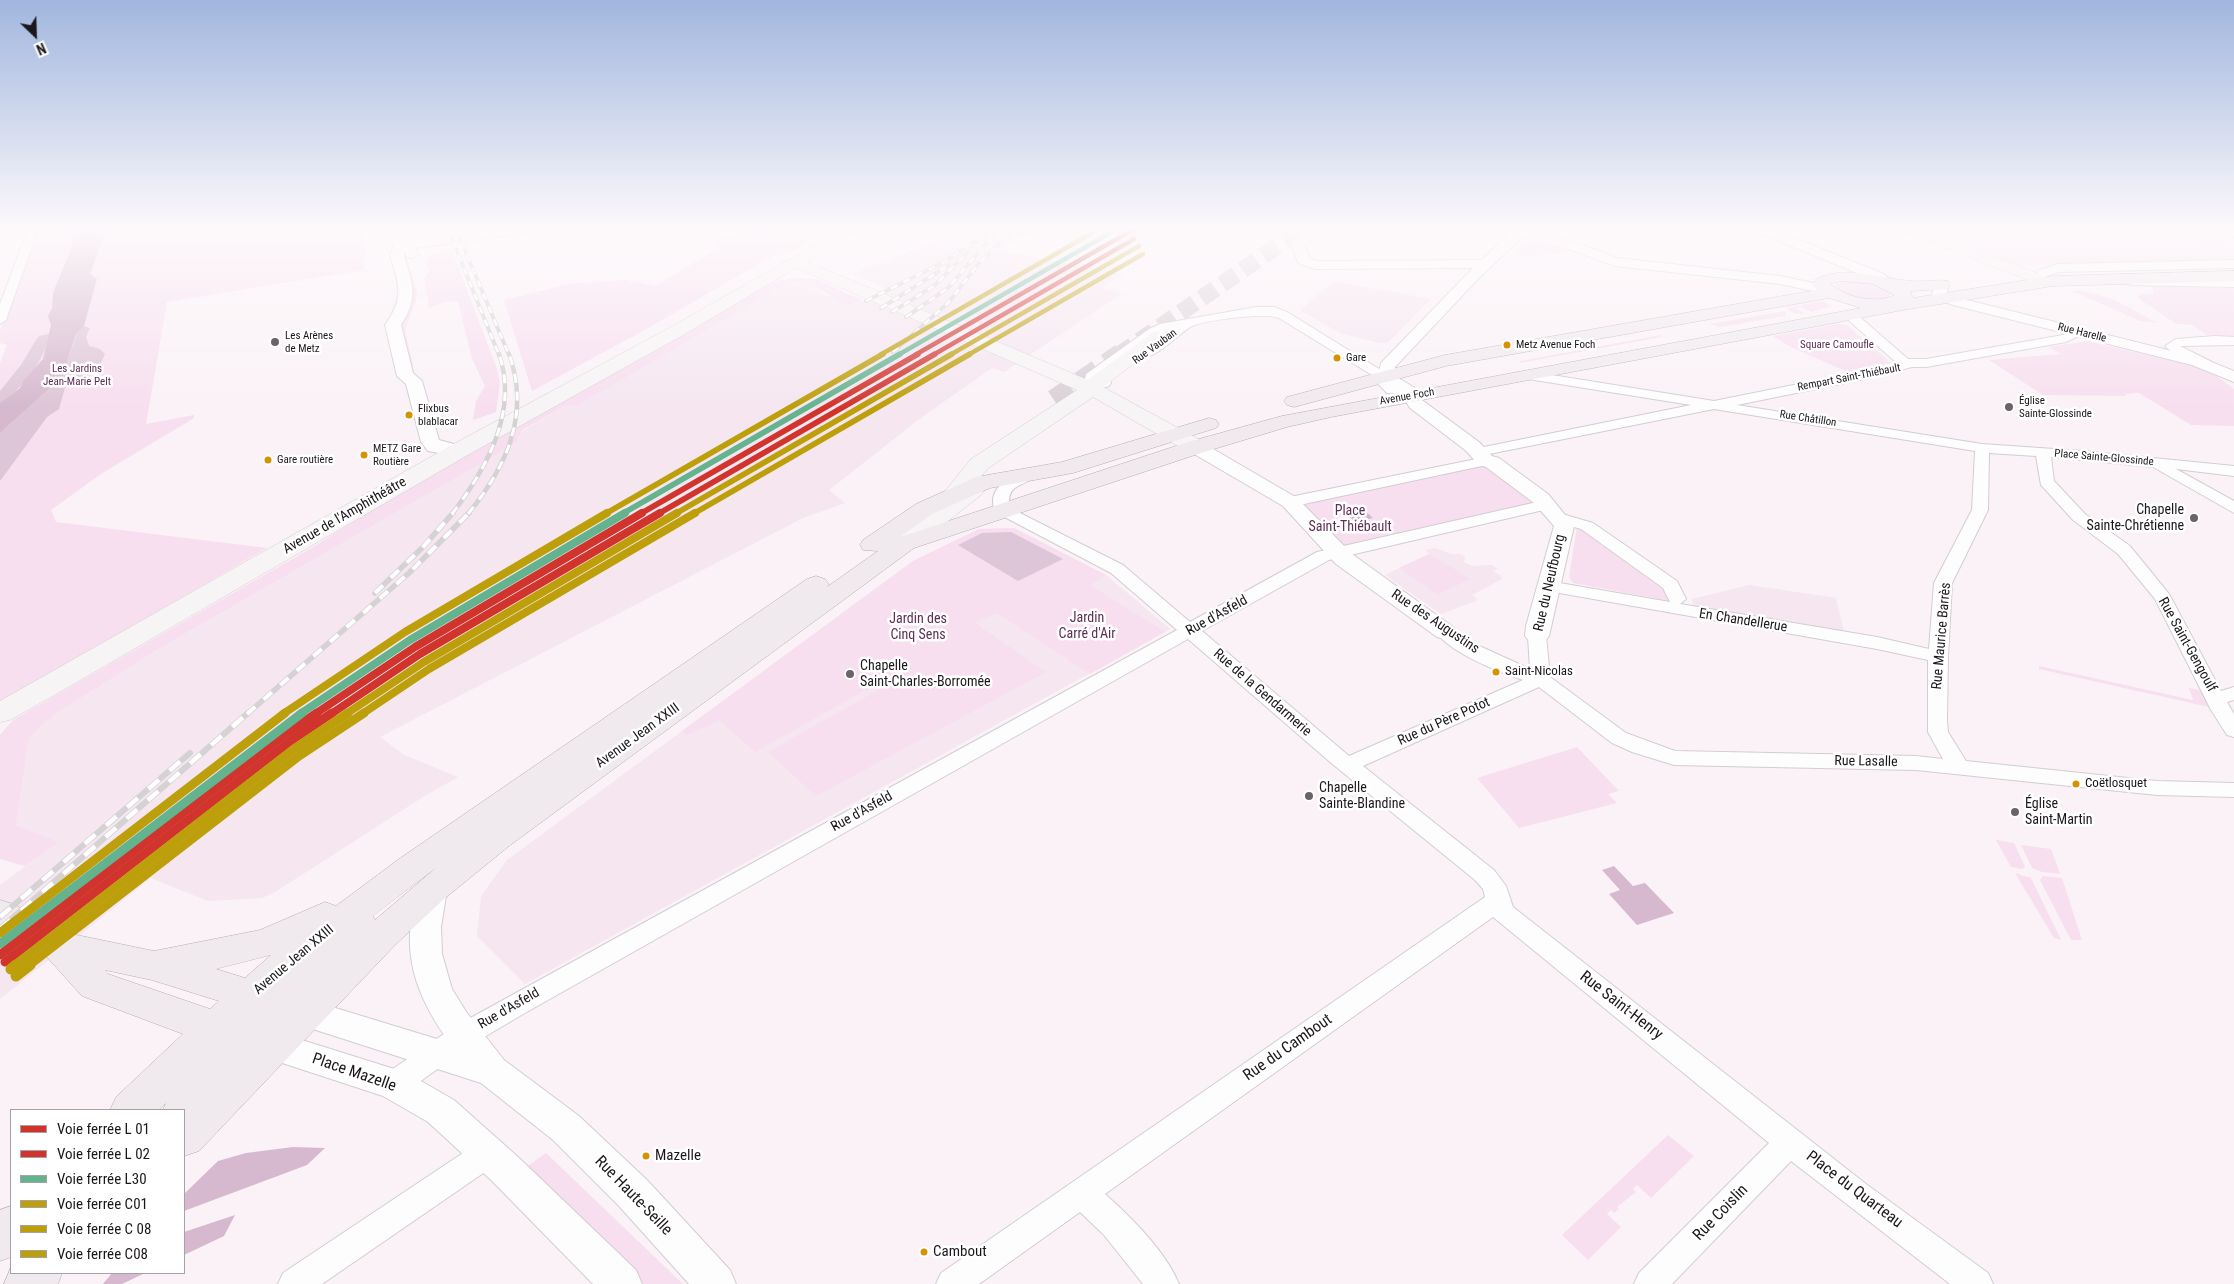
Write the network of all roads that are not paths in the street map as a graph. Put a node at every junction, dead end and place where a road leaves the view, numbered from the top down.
1 (11, 289) edge
2 (407, 289) edge
3 (419, 289) edge
4 (749, 289) edge
5 (858, 289) edge
6 (1461, 289) edge
7 (1816, 289) edge
8 (1825, 289) edge
9 (1897, 289) edge
10 (1931, 289) edge
11 (1953, 289) edge
12 (1958, 289) edge
13 (1943, 291) junction
14 (1829, 292) junction
15 (1899, 303) junction
16 (1274, 311) joint
17 (1850, 315) junction
18 (0, 320) edge
19 (1189, 323) joint
20 (2081, 332) junction
21 (1158, 336) dead end
22 (2234, 341) edge
23 (1465, 357) junction
24 (1905, 363) junction
25 (2213, 367) junction
26 (1556, 370) junction
27 (1527, 375) junction
28 (1385, 377) junction
29 (2234, 377) edge
30 (414, 381) junction
31 (1574, 382) junction
32 (1090, 388) junction
33 (1410, 397) junction
34 (1679, 399) junction
35 (1054, 400) tunnel mouth
36 (1716, 405) junction
37 (1670, 414) junction
38 (1176, 434) junction
39 (1196, 447) junction
40 (1982, 448) junction
41 (458, 451) junction
42 (2043, 453) junction
43 (991, 456) junction
44 (1482, 456) junction
45 (2161, 464) junction
46 (2234, 471) edge
47 (1027, 475) junction
48 (984, 482) junction
49 (953, 496) junction
50 (1290, 502) junction
51 (2234, 508) edge
52 (924, 509) junction
53 (1003, 510) junction
54 (1553, 512) junction
55 (958, 525) junction
56 (905, 543) junction
57 (1338, 552) junction
58 (1548, 586) junction
59 (1677, 604) junction
60 (1190, 630) junction
61 (1445, 632) joint
62 (1537, 636) joint
63 (1938, 657) junction
64 (1541, 679) junction
65 (53, 684) junction
66 (2225, 696) edge
67 (0, 713) edge
68 (0, 725) edge
69 (2234, 730) edge
70 (1662, 755) joint
71 (1347, 765) junction
72 (1959, 767) junction
73 (2070, 778) joint
74 (2234, 790) edge
75 (422, 879) junction
76 (1496, 902) junction
77 (0, 914) edge
78 (59, 946) junction
79 (152, 965) junction
80 (263, 1021) junction
81 (450, 1044) junction
82 (394, 1084) junction
83 (1749, 1108) joint
84 (132, 1109) edge
85 (185, 1109) edge
86 (185, 1136) edge
87 (1790, 1142) junction
88 (488, 1153) junction
89 (1081, 1194) junction
90 (10, 1229) edge
91 (0, 1239) edge
92 (38, 1274) edge
93 (1969, 1278) edge
94 (28, 1284) edge
95 (294, 1284) edge
96 (622, 1284) edge
97 (716, 1284) edge
98 (952, 1284) edge
99 (1163, 1284) edge
100 (1650, 1284) edge

1 - 18 street
2 - 30 street
3 - 30 street
4 - 41 main road, Avenue de l'Amphithéâtre
5 - 32 main road
6 - 28 street
7 - 14 street
8 - 14 main road
9 - 15 main road
10 - 13 main road
11 - 13 main road
12 - 13 main road
13 - 15 main road
13 - 20 street, Rue Harelle
14 - 15 main road
14 - 23 main road, Avenue Foch
15 - 17 main road, Avenue Foch
16 - 19 street
16 - 28 street
17 - 24 street
17 - 26 main road, Avenue Foch
19 - 32 street, Rue Vauban
20 - 24 street, Rempart Saint-Thiébault
20 - 25 street, Rue Harelle
21 - 32 main road, Rue Vauban
22 - 25 street
23 - 27 main road
23 - 28 main road, Avenue Foch
24 - 36 street, Rempart Saint-Thiébault
25 - 29 street, Rue Harelle
26 - 27 main road, Avenue Foch
26 - 31 street, Rue Châtillon
27 - 31 street, Rue Châtillon
27 - 33 main road, Avenue Foch
28 - 33 street
28 - 38 main road, Avenue Foch
30 - 41 street
31 - 34 street, Rue Châtillon
32 - 38 main road
32 - 43 main road, Rue Vauban
33 - 39 main road, Avenue Foch
33 - 44 street
34 - 36 street, Rue Châtillon
34 - 37 street
35 - 52 main road
36 - 37 street, Rempart Saint-Thiébault
36 - 40 street, Rue Châtillon
37 - 44 street, Rempart Saint-Thiébault
38 - 39 main road
38 - 47 main road, Avenue Foch
39 - 50 street
39 - 53 main road, Avenue Foch
40 - 42 street, Rue Châtillon
40 - 63 street, Rue Maurice Barrès
41 - 65 main road, Avenue de l'Amphithéâtre
42 - 45 street, Place Sainte-Glossinde
42 - 66 street, Rue Saint-Gengoulf
43 - 48 main road
43 - 49 main road, Rue Vauban
44 - 50 street
44 - 54 street
45 - 46 street
45 - 51 street
47 - 48 main road, Avenue Foch
47 - 53 street, Avenue Foch
48 - 49 main road, Avenue Foch
48 - 55 main road
48 - 56 main road
49 - 52 main road, Avenue Jean XXIII
50 - 57 street
52 - 75 main road, Avenue Jean XXIII
53 - 55 main road, Avenue Jean XXIII
53 - 60 street, Rue de la Gendarmerie
54 - 57 street
54 - 58 street, Rue du Neufbourg
54 - 59 street
55 - 56 main road, Avenue Jean XXIII
56 - 75 main road, Avenue Jean XXIII
57 - 60 street, Rue d'Asfeld
57 - 61 street, Rue des Augustins
58 - 59 street, En Chandellerue
58 - 62 street, Rue du Neufbourg
59 - 63 street, En Chandellerue
60 - 71 street, Rue de la Gendarmerie
60 - 81 street, Rue d'Asfeld
61 - 64 street, Rue des Augustins
62 - 64 street, Rue du Neufbourg
63 - 72 street, Rue Maurice Barrès
64 - 70 street, Rue des Augustins
64 - 71 street, Rue du Père Potot
65 - 67 main road, Avenue de l'Amphithéâtre
65 - 68 main road, Avenue de l'Amphithéâtre
66 - 69 street, Rue Saint-Gengoulf
70 - 72 street, Rue Lasalle
71 - 76 street, Rue de la Gendarmerie
72 - 73 street, Rue Lasalle
73 - 74 street
75 - 79 main road
75 - 80 main road
75 - 81 street
76 - 83 street, Rue Saint-Henry
76 - 89 street, Rue du Cambout
77 - 78 main road
78 - 79 main road
78 - 80 main road
79 - 80 main road
80 - 81 street
80 - 82 street, Place Mazelle
80 - 84 main road
80 - 85 main road
80 - 86 main road
81 - 82 street, Rue d'Asfeld
81 - 97 street, Rue Haute-Seille
82 - 88 street, Place Mazelle
83 - 87 street, Place du Quarteau
87 - 93 street, Place du Quarteau
87 - 100 street, Rue Coislin
88 - 95 street
88 - 96 street
89 - 98 street, Rue du Cambout
89 - 99 street
90 - 91 main road
92 - 94 main road

